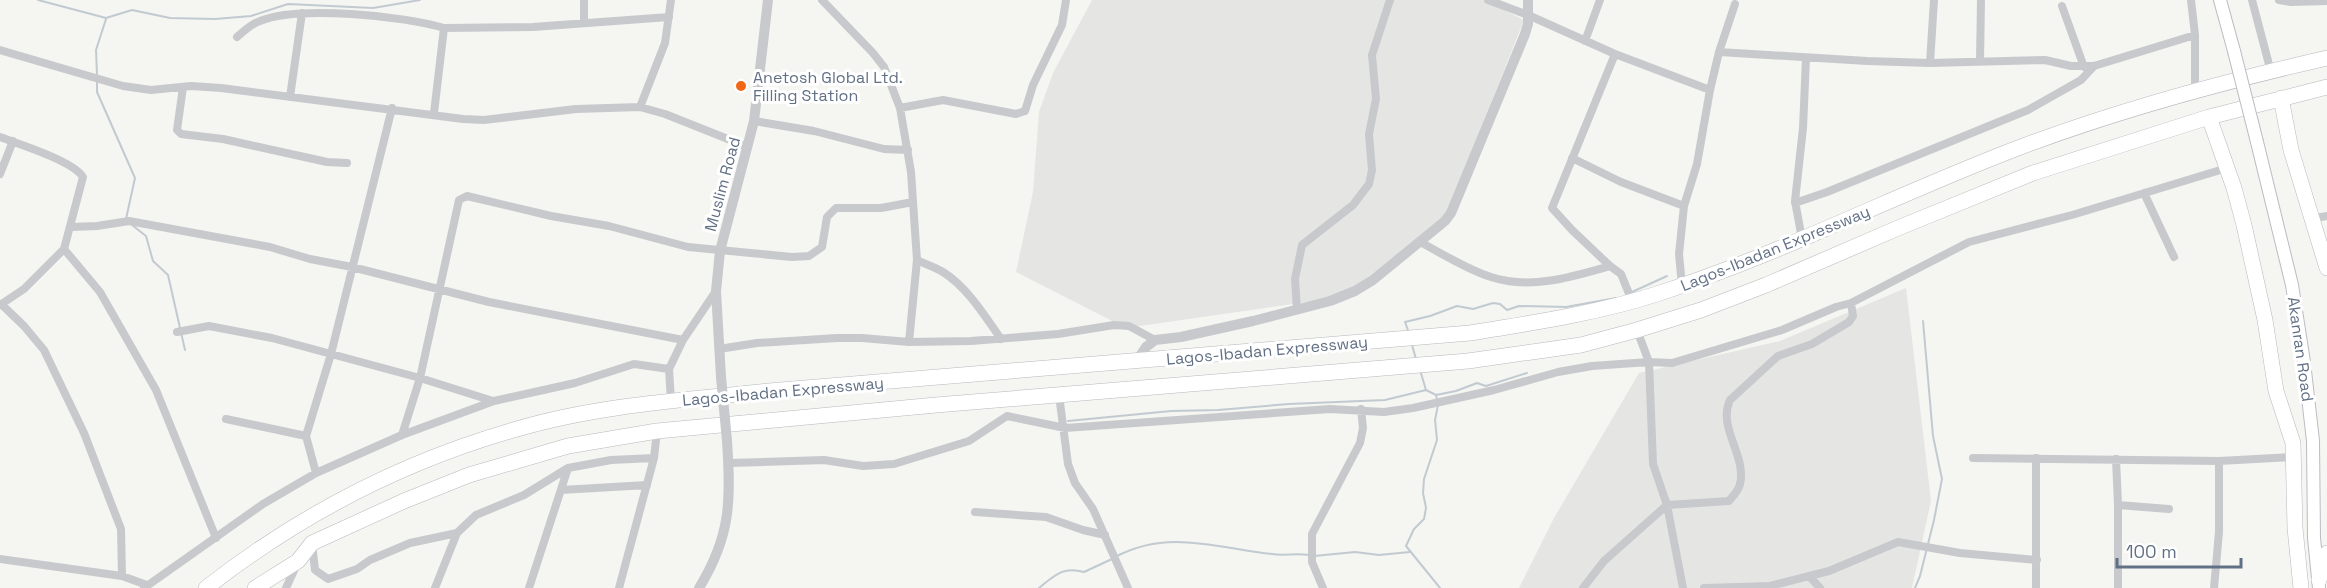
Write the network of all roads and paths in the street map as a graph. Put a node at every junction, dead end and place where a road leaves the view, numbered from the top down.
1 (584, 0) edge
2 (671, 0) edge
3 (768, 0) edge
4 (822, 0) edge
5 (1066, 0) edge
6 (1390, 0) edge
7 (1488, 0) edge
8 (1528, 0) edge
9 (1600, 0) edge
10 (1934, 0) edge
11 (1980, 0) edge
12 (2191, 0) edge
13 (2220, 0) edge
14 (2252, 0) edge
15 (2279, 0) edge
16 (2327, 1) edge
17 (1736, 4) dead end
18 (2062, 6) dead end
19 (302, 13) junction
20 (1528, 15) junction
21 (669, 17) junction
22 (584, 22) junction
23 (444, 28) junction
24 (2195, 35) junction
25 (237, 37) dead end
26 (1585, 41) junction
27 (0, 50) edge
28 (1719, 52) junction
29 (1615, 54) junction
30 (1806, 58) junction
31 (2327, 58) edge
32 (1980, 61) junction
33 (1930, 63) junction
34 (2094, 66) junction
35 (2084, 67) junction
36 (2271, 72) junction
37 (183, 87) junction
38 (2327, 87) edge
39 (1710, 90) junction
40 (2195, 91) junction
41 (290, 97) junction
42 (2281, 98) junction
43 (640, 107) junction
44 (392, 108) junction
45 (900, 108) junction
46 (434, 113) junction
47 (2209, 117) junction
48 (754, 121) junction
49 (0, 137) edge
50 (13, 141) junction
51 (748, 147) junction
52 (908, 150) junction
53 (1572, 158) junction
54 (347, 162) dead end
55 (2227, 168) junction
56 (0, 174) edge
57 (2144, 194) junction
58 (913, 202) junction
59 (1795, 203) junction
60 (1684, 206) junction
61 (2327, 216) edge
62 (2310, 219) junction
63 (71, 227) junction
64 (1802, 239) junction
65 (1420, 242) junction
66 (64, 249) junction
67 (720, 251) junction
68 (2174, 256) dead end
69 (917, 260) junction
70 (1610, 266) junction
71 (352, 267) junction
72 (2327, 268) edge
73 (1682, 286) junction
74 (439, 289) junction
75 (716, 291) junction
76 (1632, 300) junction
77 (1851, 303) junction
78 (0, 305) edge
79 (1297, 310) junction
80 (1637, 330) junction
81 (177, 332) dead end
82 (1001, 339) junction
83 (683, 340) junction
84 (1155, 340) junction
85 (909, 342) junction
86 (719, 349) junction
87 (331, 354) junction
88 (1136, 362) junction
89 (1649, 362) junction
90 (669, 369) junction
91 (420, 378) junction
92 (1059, 395) junction
93 (494, 401) junction
94 (671, 401) junction
95 (1361, 409) junction
96 (226, 419) dead end
97 (1065, 428) junction
98 (657, 431) junction
99 (402, 435) junction
100 (306, 436) junction
101 (2294, 457) junction
102 (654, 458) junction
103 (1973, 458) dead end
104 (2036, 458) junction
105 (2116, 459) junction
106 (2219, 461) junction
107 (729, 463) junction
108 (568, 468) junction
109 (316, 472) junction
110 (647, 485) junction
111 (561, 490) junction
112 (1667, 505) junction
113 (2118, 505) junction
114 (2169, 509) dead end
115 (975, 512) dead end
116 (457, 533) junction
117 (1105, 535) junction
118 (216, 538) junction
119 (312, 543) junction
120 (2324, 556) edge
121 (0, 559) edge
122 (2037, 560) junction
123 (298, 561) junction
124 (122, 576) junction
125 (1809, 576) junction
126 (2317, 585) edge
127 (146, 586) edge
128 (206, 588) edge
129 (255, 588) edge
130 (286, 588) edge
131 (435, 588) edge
132 (529, 588) edge
133 (619, 588) edge
134 (699, 588) edge
135 (1128, 588) edge
136 (1323, 588) edge
137 (1583, 588) edge
138 (1683, 588) edge
139 (1704, 588) edge
140 (1820, 588) edge
141 (2036, 588) edge
142 (2118, 588) edge
143 (2214, 588) edge
144 (2301, 588) edge

1 - 22 street
2 - 21 street
3 - 48 street, Muslim Road
4 - 45 street
5 - 45 street
6 - 79 street
7 - 20 street
8 - 20 street
9 - 26 street
10 - 33 street
11 - 32 street
12 - 24 street
13 - 120 main road, Akanran Road, bridge
14 - 36 street
15 - 16 street
17 - 28 street
18 - 35 street
19 - 23 street
19 - 25 street
19 - 41 street
20 - 26 street
20 - 65 street
21 - 22 street
21 - 43 street
22 - 23 street
23 - 46 street
24 - 34 street
24 - 40 street
26 - 29 street
27 - 37 street
28 - 30 street
28 - 39 street
29 - 39 street
29 - 53 street
30 - 33 street
30 - 59 street
31 - 36 highway, Lagos-Ibadan Expressway
32 - 33 street
32 - 35 street
34 - 35 street
34 - 59 street
36 - 40 highway, Lagos-Ibadan Expressway
37 - 41 street
37 - 54 street
38 - 42 highway, Lagos-Ibadan Expressway
39 - 60 street
40 - 64 highway, Lagos-Ibadan Expressway
41 - 44 street
42 - 47 highway, Lagos-Ibadan Expressway
42 - 62 highway
43 - 46 street
43 - 51 street
44 - 46 street
44 - 71 street
45 - 52 street
47 - 55 highway
47 - 80 highway, Lagos-Ibadan Expressway
48 - 51 street, Muslim Road
48 - 52 street
49 - 50 street
50 - 56 street
50 - 63 street
51 - 67 street, Muslim Road
52 - 58 street
53 - 60 street
53 - 70 street
55 - 57 street
55 - 101 highway
57 - 68 street
57 - 77 street
58 - 67 street
58 - 69 street
59 - 64 street
60 - 73 street
61 - 62 street
62 - 72 highway
63 - 66 street
63 - 71 street
64 - 73 highway, Lagos-Ibadan Expressway
65 - 70 street
65 - 79 street
66 - 78 street
66 - 118 street
67 - 74 street
67 - 75 street, Muslim Road
69 - 82 street
69 - 85 street
70 - 76 street
71 - 74 street
71 - 87 street
73 - 76 highway, Lagos-Ibadan Expressway
74 - 83 street
74 - 91 street
75 - 83 street
75 - 86 street, Muslim Road
76 - 88 highway, Lagos-Ibadan Expressway
77 - 89 street
77 - 112 street
78 - 124 street
79 - 84 street
80 - 89 street
80 - 92 highway, Lagos-Ibadan Expressway
81 - 87 street
82 - 84 street
82 - 85 street
83 - 90 street
84 - 88 street
85 - 86 street
86 - 107 street, Muslim Road, bridge
87 - 91 street
87 - 100 street
88 - 94 highway, Lagos-Ibadan Expressway
89 - 95 street
89 - 112 street
90 - 93 street
90 - 94 street
91 - 93 street
91 - 99 street
92 - 97 street
92 - 98 highway, Lagos-Ibadan Expressway
93 - 99 street
94 - 128 highway, Lagos-Ibadan Expressway
95 - 97 street
95 - 136 street
96 - 100 street
97 - 107 street
97 - 117 street
98 - 102 street
98 - 119 highway, Lagos-Ibadan Expressway
99 - 109 street
100 - 109 street
101 - 106 street
101 - 144 highway
102 - 108 street
102 - 110 street
103 - 104 street
104 - 105 street
104 - 122 street
105 - 106 street
105 - 113 street
106 - 143 street
107 - 134 street, Muslim Road
108 - 111 street
108 - 116 street
109 - 118 street
110 - 111 street
110 - 133 street
111 - 132 street
112 - 137 street
112 - 138 street
113 - 114 street
113 - 142 street
115 - 117 street
116 - 119 street
116 - 131 street
117 - 135 street
118 - 127 street
119 - 123 highway, Lagos-Ibadan Expressway
120 - 126 highway
121 - 124 street
122 - 125 street
122 - 141 street
123 - 129 highway, Lagos-Ibadan Expressway
123 - 130 street
124 - 127 street
125 - 139 street
125 - 140 street

